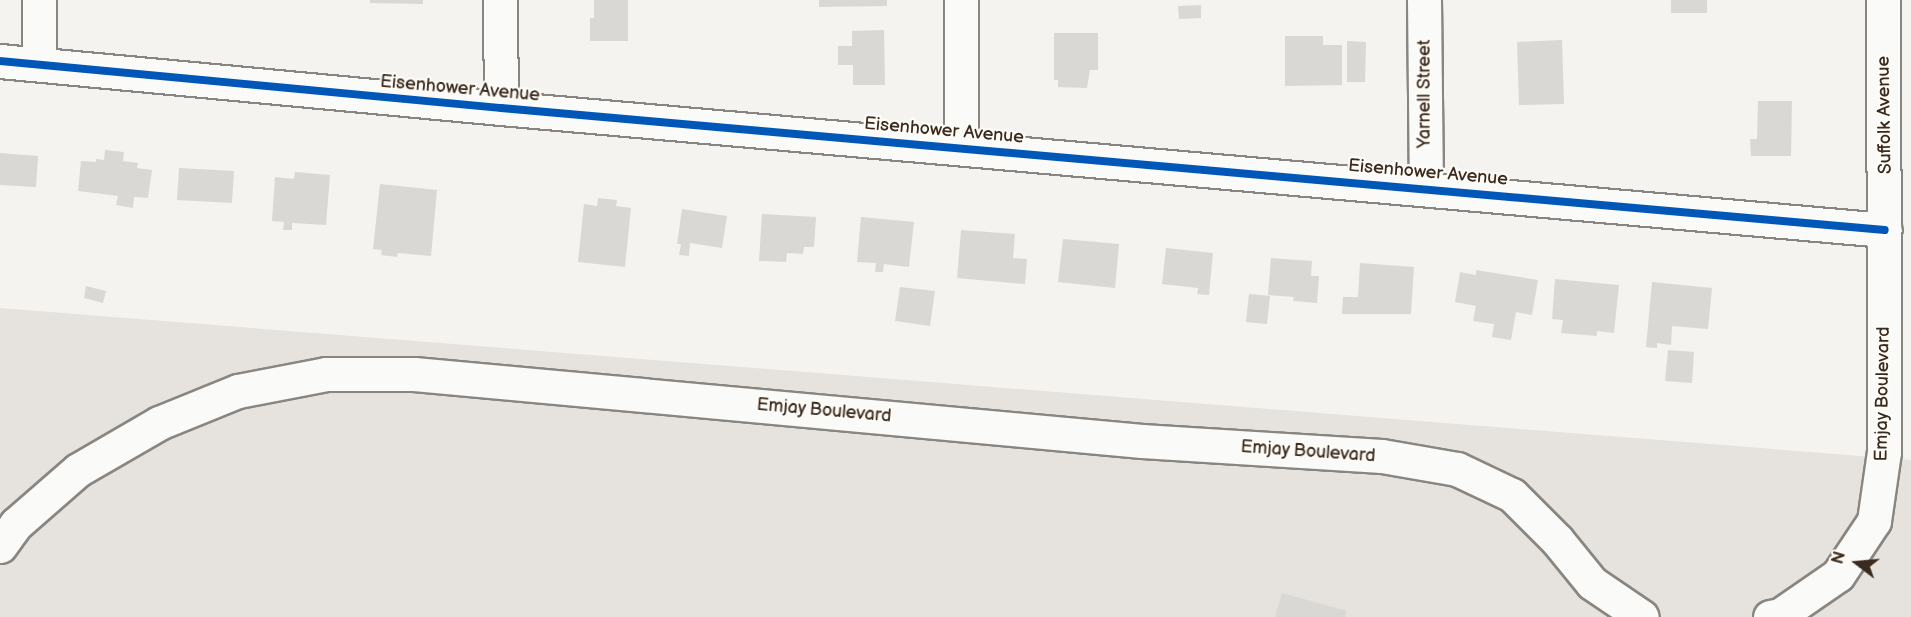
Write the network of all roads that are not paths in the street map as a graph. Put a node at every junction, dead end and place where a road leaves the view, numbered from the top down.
1 (39, 0) edge
2 (500, 0) edge
3 (962, 0) edge
4 (1424, 0) edge
5 (1883, 0) edge
6 (0, 61) edge
7 (39, 64) junction
8 (501, 108) junction
9 (961, 148) junction
10 (1426, 188) junction
11 (1885, 230) junction
12 (0, 546) edge
13 (1642, 617) edge
14 (1770, 617) edge

1 - 7 street
2 - 8 street
3 - 9 street
4 - 10 street, Yarnell Street
5 - 11 street, Suffolk Avenue
6 - 7 street, Eisenhower Avenue
7 - 8 street, Eisenhower Avenue
8 - 9 street, Eisenhower Avenue
9 - 10 street, Eisenhower Avenue
10 - 11 street, Eisenhower Avenue
11 - 14 street, Emjay Boulevard
12 - 13 street, Emjay Boulevard

